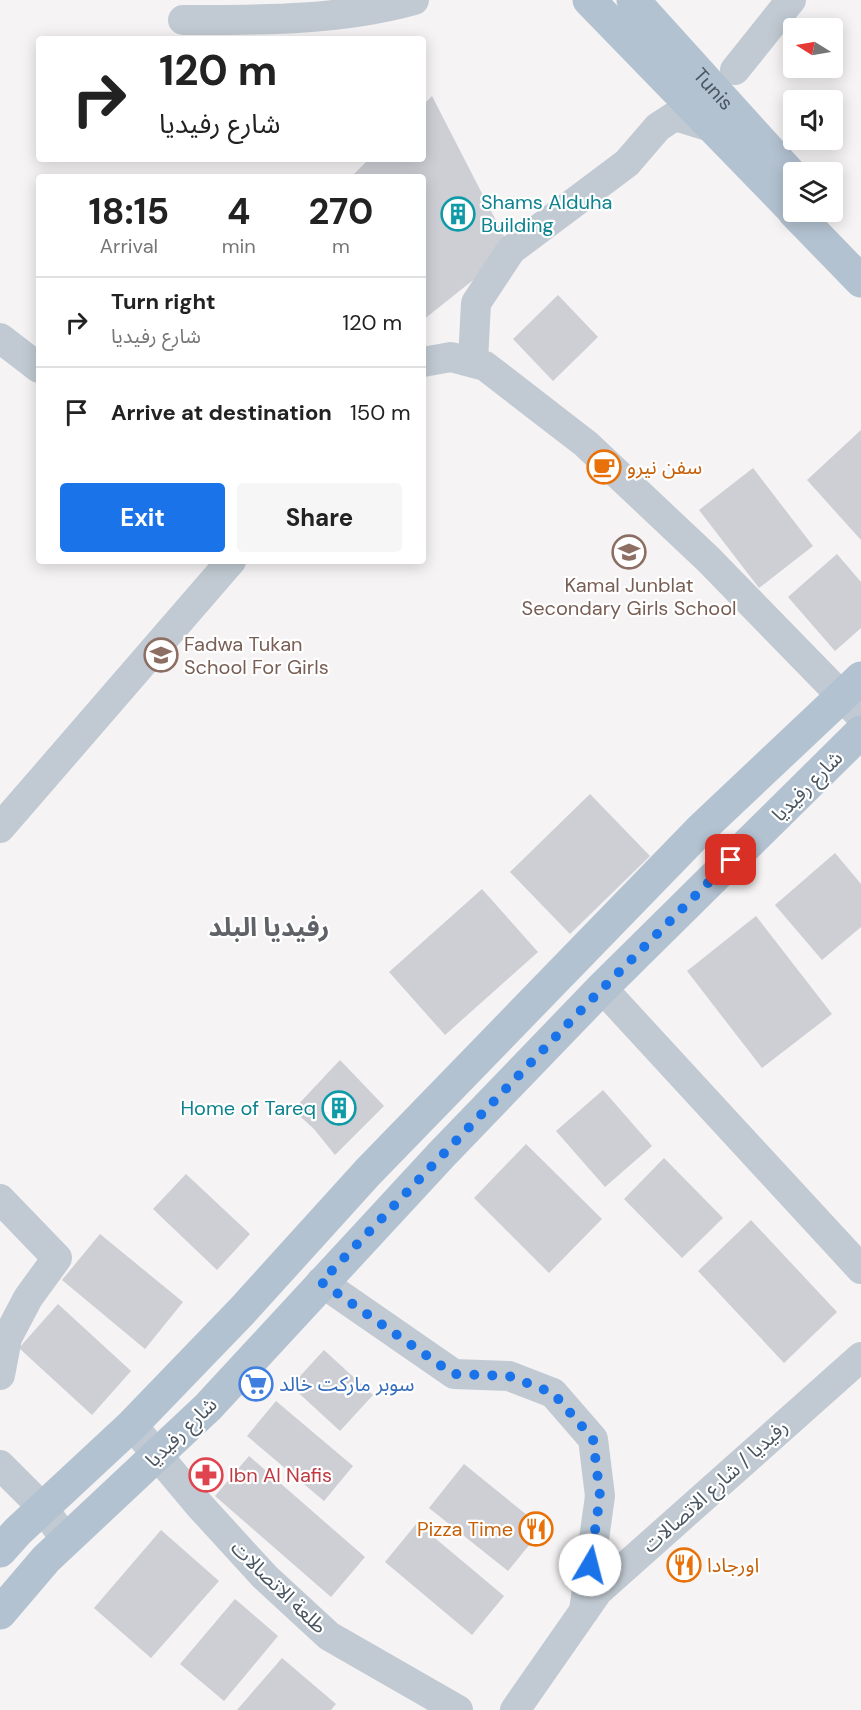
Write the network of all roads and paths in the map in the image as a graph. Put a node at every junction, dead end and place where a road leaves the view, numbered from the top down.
1 (414, 0) edge
2 (589, 0) edge
3 (633, 0) edge
4 (791, 0) edge
5 (183, 20) dead end
6 (670, 62) junction
7 (735, 70) junction
8 (722, 119) junction
9 (658, 127) junction
10 (783, 169) edge
11 (783, 197) edge
12 (805, 222) edge
13 (833, 222) edge
14 (861, 253) edge
15 (861, 281) edge
16 (0, 338) edge
17 (426, 361) edge
18 (473, 361) junction
19 (36, 366) edge
20 (228, 564) edge
21 (855, 696) edge
22 (861, 732) edge
23 (0, 828) edge
24 (602, 988) junction
25 (0, 1198) edge
26 (861, 1269) edge
27 (321, 1282) junction
28 (861, 1357) edge
29 (0, 1375) edge
30 (132, 1425) junction
31 (158, 1456) junction
32 (0, 1465) edge
33 (43, 1508) junction
34 (66, 1540) junction
35 (0, 1551) edge
36 (584, 1611) junction
37 (0, 1613) edge
38 (458, 1710) edge
39 (515, 1710) edge

1 - 5 street
2 - 6 main road
3 - 6 main road, Tunis
4 - 7 street
6 - 7 street
6 - 8 main road, Tunis
6 - 9 street
7 - 8 street
8 - 9 street
8 - 10 main road, Tunis
8 - 11 main road
9 - 18 street
12 - 15 main road
13 - 14 main road
16 - 19 street
17 - 18 street
18 - 21 street
20 - 23 street
21 - 30 main road, شارع رفيديا
22 - 24 main road, شارع رفيديا
24 - 26 street
24 - 27 main road, شارع رفيديا
25 - 29 street
27 - 31 main road, شارع رفيديا
27 - 36 street
28 - 36 street, رفيديا / شارع الاتصالات
30 - 31 street, طلعة الاتصالات
30 - 33 main road, شارع رفيديا
31 - 34 main road, شارع رفيديا
31 - 38 street, طلعة الاتصالات
32 - 33 street
33 - 34 street
33 - 35 main road, شارع رفيديا
34 - 37 main road, شارع رفيديا
36 - 39 street, رفيديا / شارع الاتصالات

